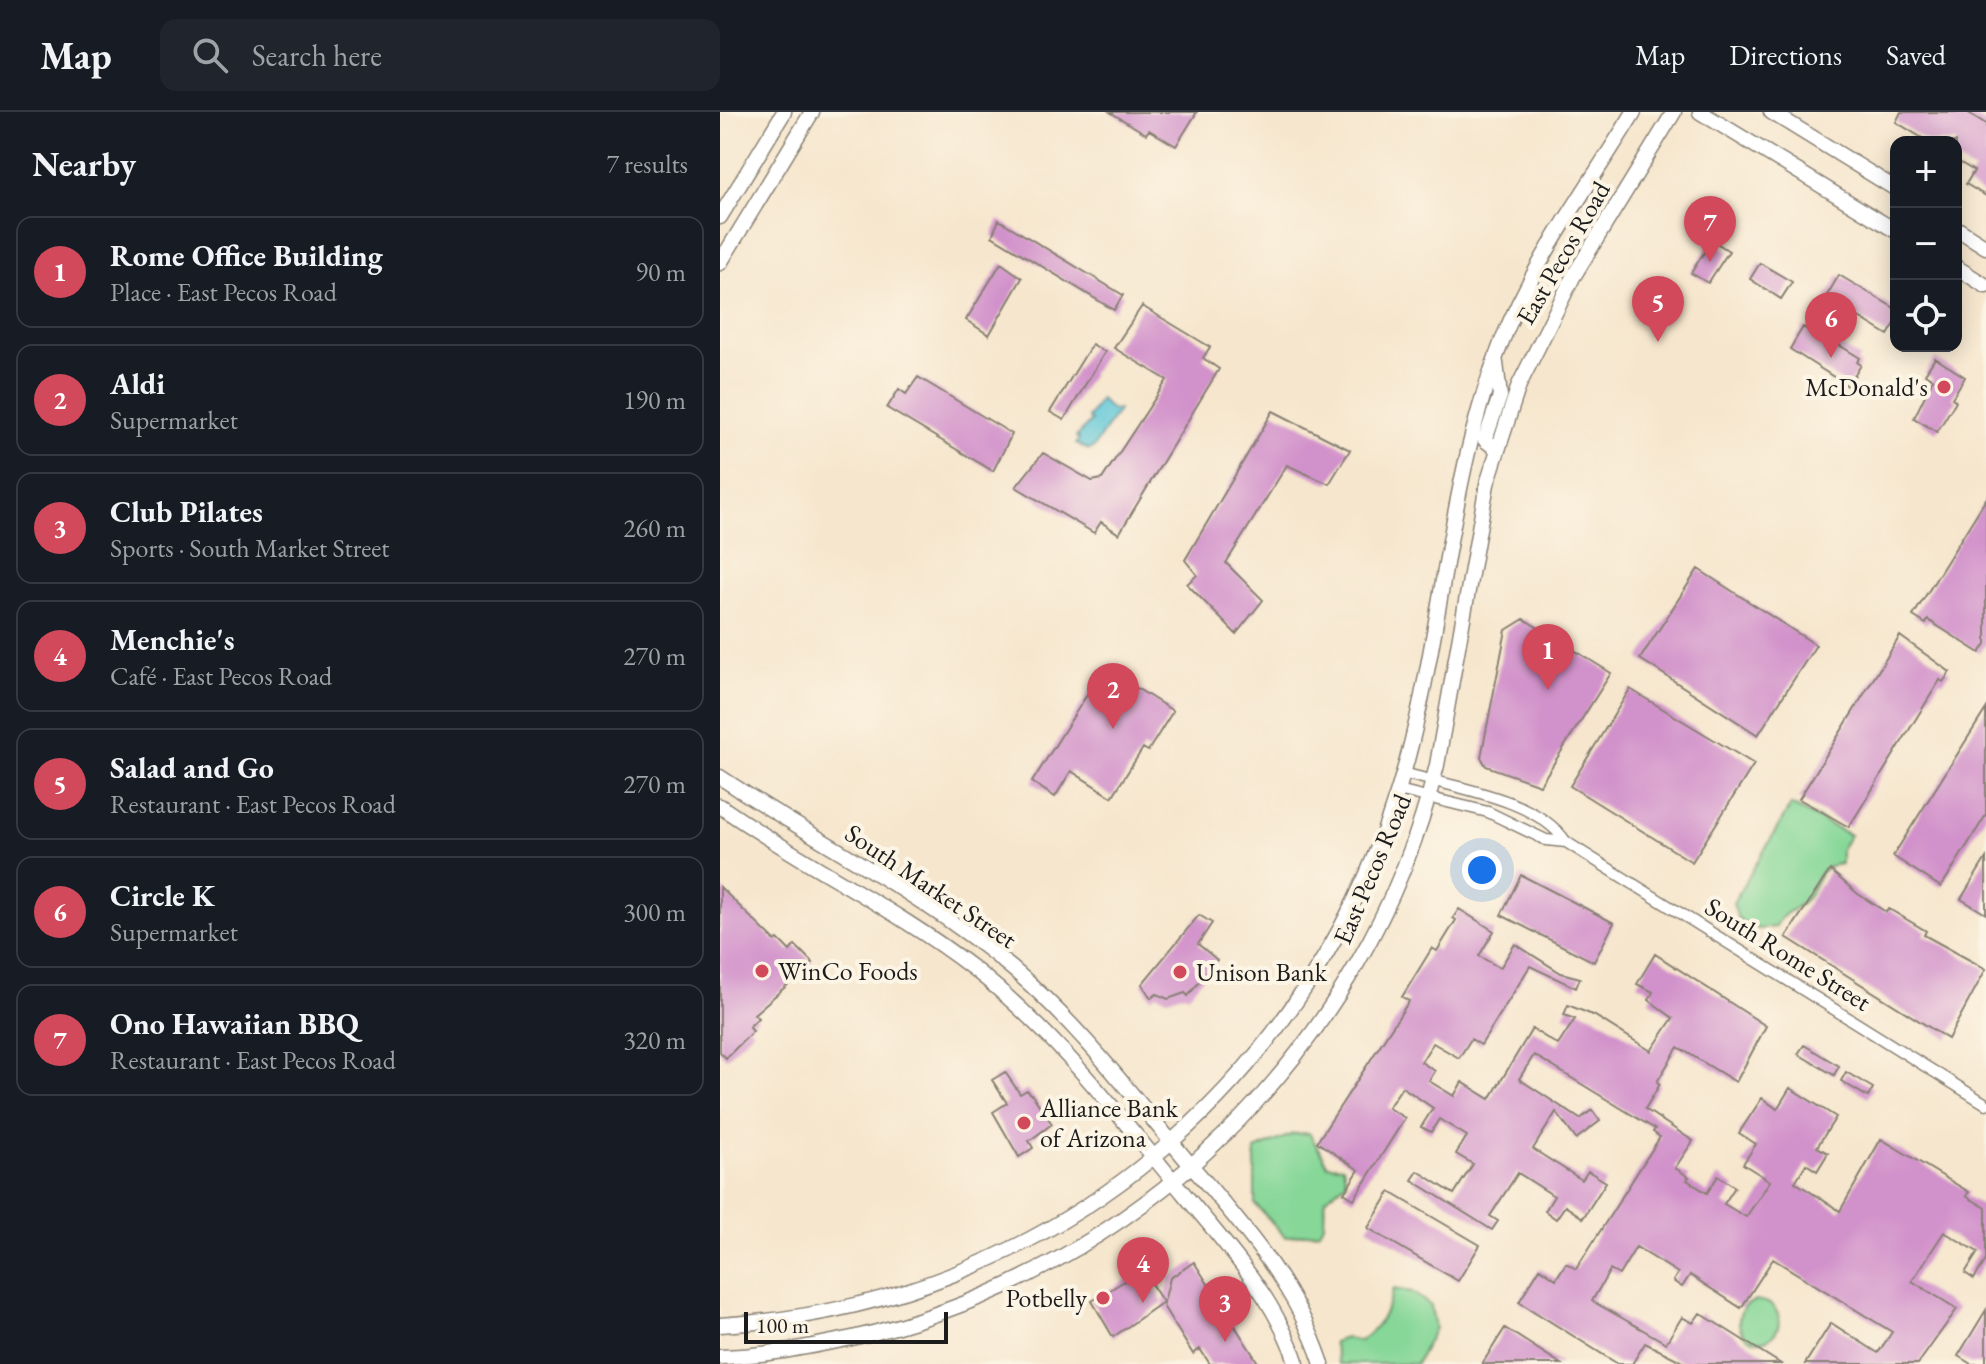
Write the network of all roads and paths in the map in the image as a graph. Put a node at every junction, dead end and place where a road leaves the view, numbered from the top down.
1 (784, 112) edge
2 (812, 112) edge
3 (1634, 112) edge
4 (1674, 112) edge
5 (1700, 112) edge
6 (1771, 112) edge
7 (1890, 185) edge
8 (720, 217) edge
9 (1890, 227) edge
10 (1962, 232) edge
11 (1986, 247) edge
12 (720, 263) edge
13 (1962, 271) edge
14 (1986, 286) edge
15 (1496, 359) junction
16 (1498, 450) junction
17 (1403, 773) junction
18 (720, 777) edge
19 (1433, 782) junction
20 (1398, 790) junction
21 (1428, 798) junction
22 (720, 806) edge
23 (1566, 842) junction
24 (1986, 1104) edge
25 (1173, 1143) junction
26 (1155, 1159) junction
27 (1192, 1167) junction
28 (1175, 1183) junction
29 (720, 1325) edge
30 (720, 1357) edge
31 (1297, 1364) edge
32 (1322, 1364) edge

1 - 8 main road
2 - 12 main road
3 - 15 main road, East Pecos Road
4 - 16 main road, East Pecos Road
5 - 9 main road
6 - 7 main road
10 - 11 main road
13 - 14 main road
15 - 16 main road
15 - 17 main road, East Pecos Road
16 - 19 main road, East Pecos Road
17 - 19 street, South Rome Street
17 - 20 main road, East Pecos Road
18 - 25 main road, South Market Street
19 - 21 main road, East Pecos Road
19 - 23 street, South Rome Street
20 - 21 street, South Rome Street
20 - 25 main road, East Pecos Road
21 - 23 street, South Rome Street
21 - 27 main road, East Pecos Road
22 - 26 main road, South Market Street
23 - 24 street, South Rome Street
25 - 26 main road, East Pecos Road
25 - 27 main road, South Market Street
26 - 28 main road, South Market Street
26 - 29 main road, East Pecos Road
27 - 28 main road, East Pecos Road
27 - 32 main road, South Market Street
28 - 30 main road, East Pecos Road
28 - 31 main road, South Market Street

